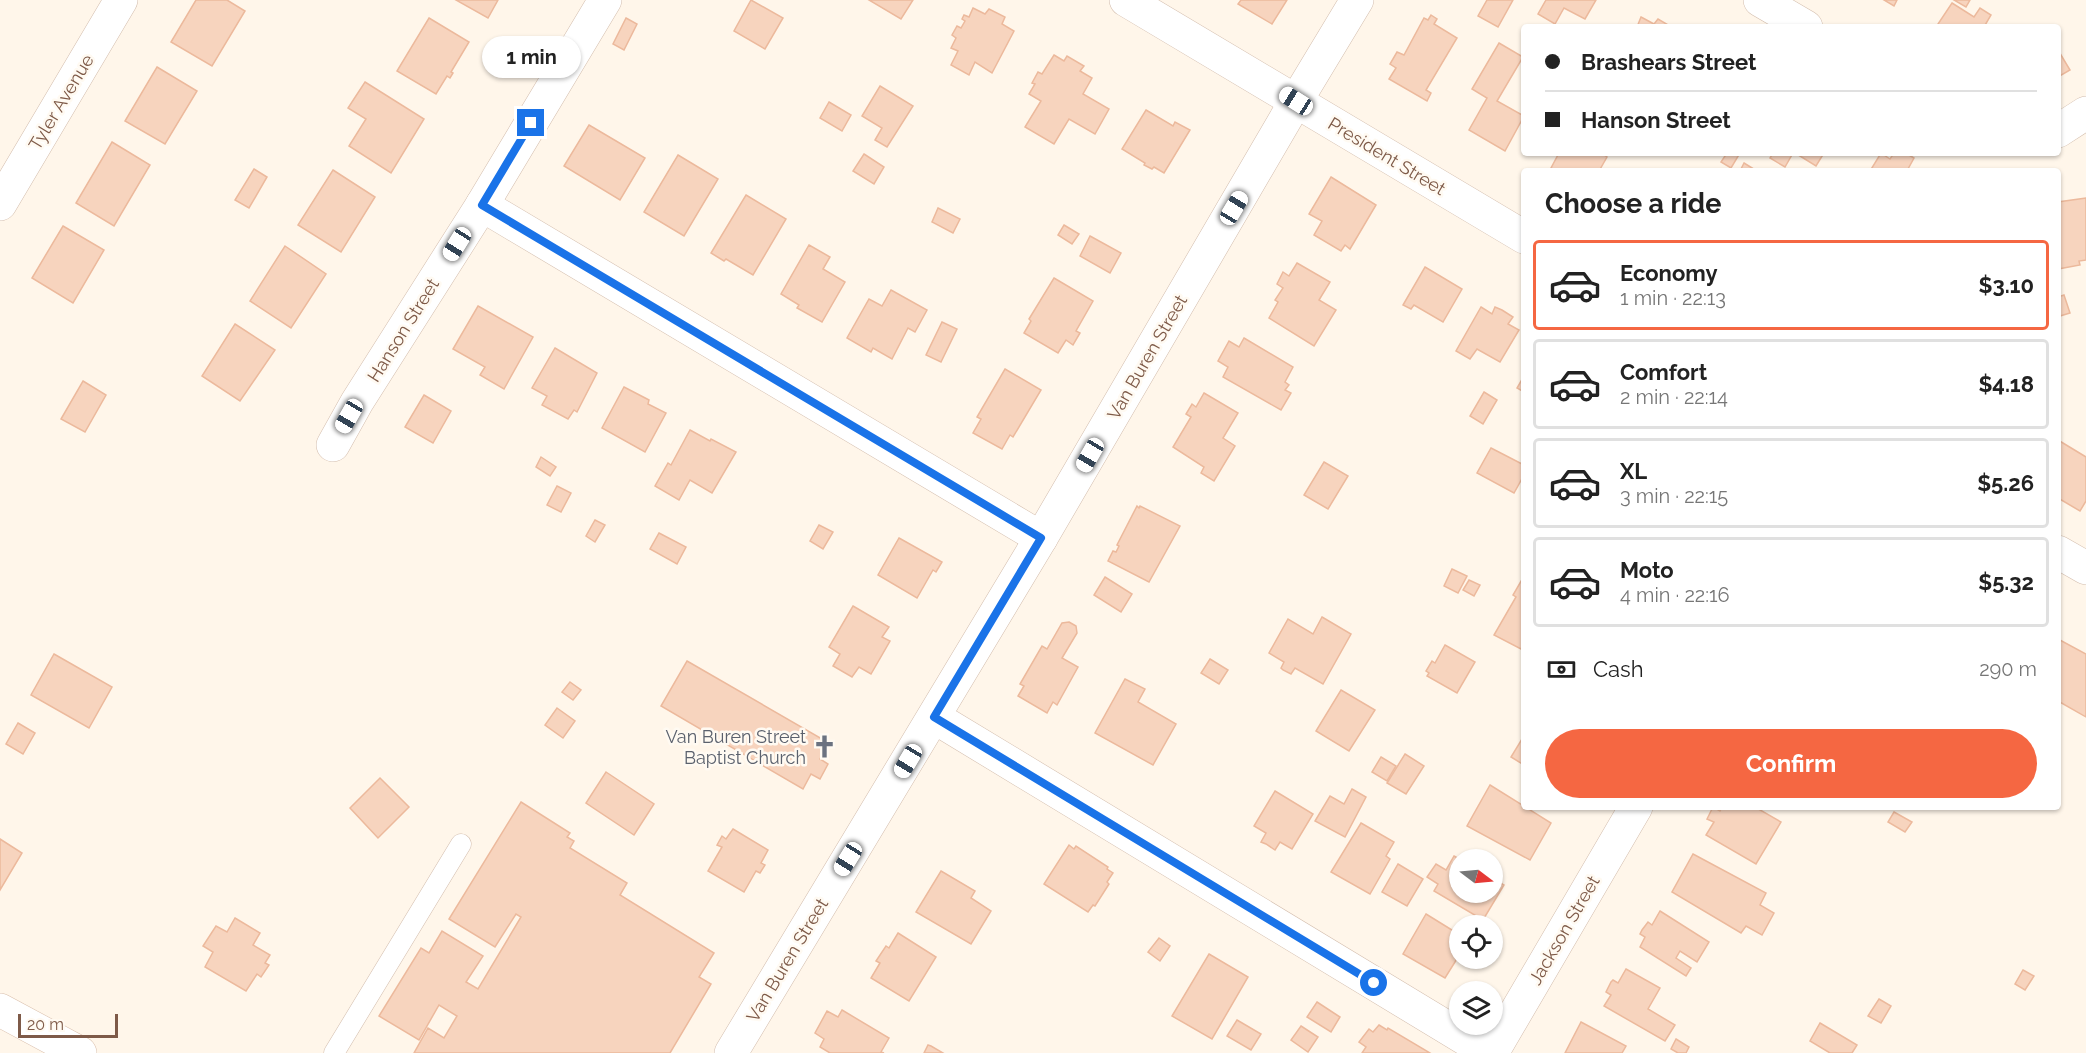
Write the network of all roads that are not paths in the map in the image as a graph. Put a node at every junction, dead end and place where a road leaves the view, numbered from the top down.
1 (121, 0) edge
2 (605, 0) edge
3 (1126, 0) edge
4 (1357, 0) edge
5 (1760, 0) edge
6 (1801, 24) edge
7 (1296, 101) junction
8 (2086, 113) edge
9 (2061, 129) edge
10 (0, 204) edge
11 (482, 205) junction
12 (1521, 235) edge
13 (333, 445) dead end
14 (1041, 538) junction
15 (2061, 554) edge
16 (2086, 568) edge
17 (934, 717) junction
18 (1634, 810) edge
19 (461, 844) dead end
20 (0, 1010) edge
21 (80, 1053) edge
22 (334, 1053) edge
23 (730, 1053) edge
24 (1490, 1053) edge

1 - 10 street, Tyler Avenue
2 - 11 street, Hanson Street
3 - 7 street, President Street
4 - 7 street, Van Buren Street
5 - 6 street
7 - 12 street, President Street
7 - 14 street, Van Buren Street
8 - 9 street
11 - 13 street, Hanson Street
11 - 14 street
14 - 17 street, Van Buren Street
15 - 16 street
17 - 23 street, Van Buren Street
17 - 24 street
18 - 24 street, Jackson Street
19 - 22 lane
20 - 21 street

